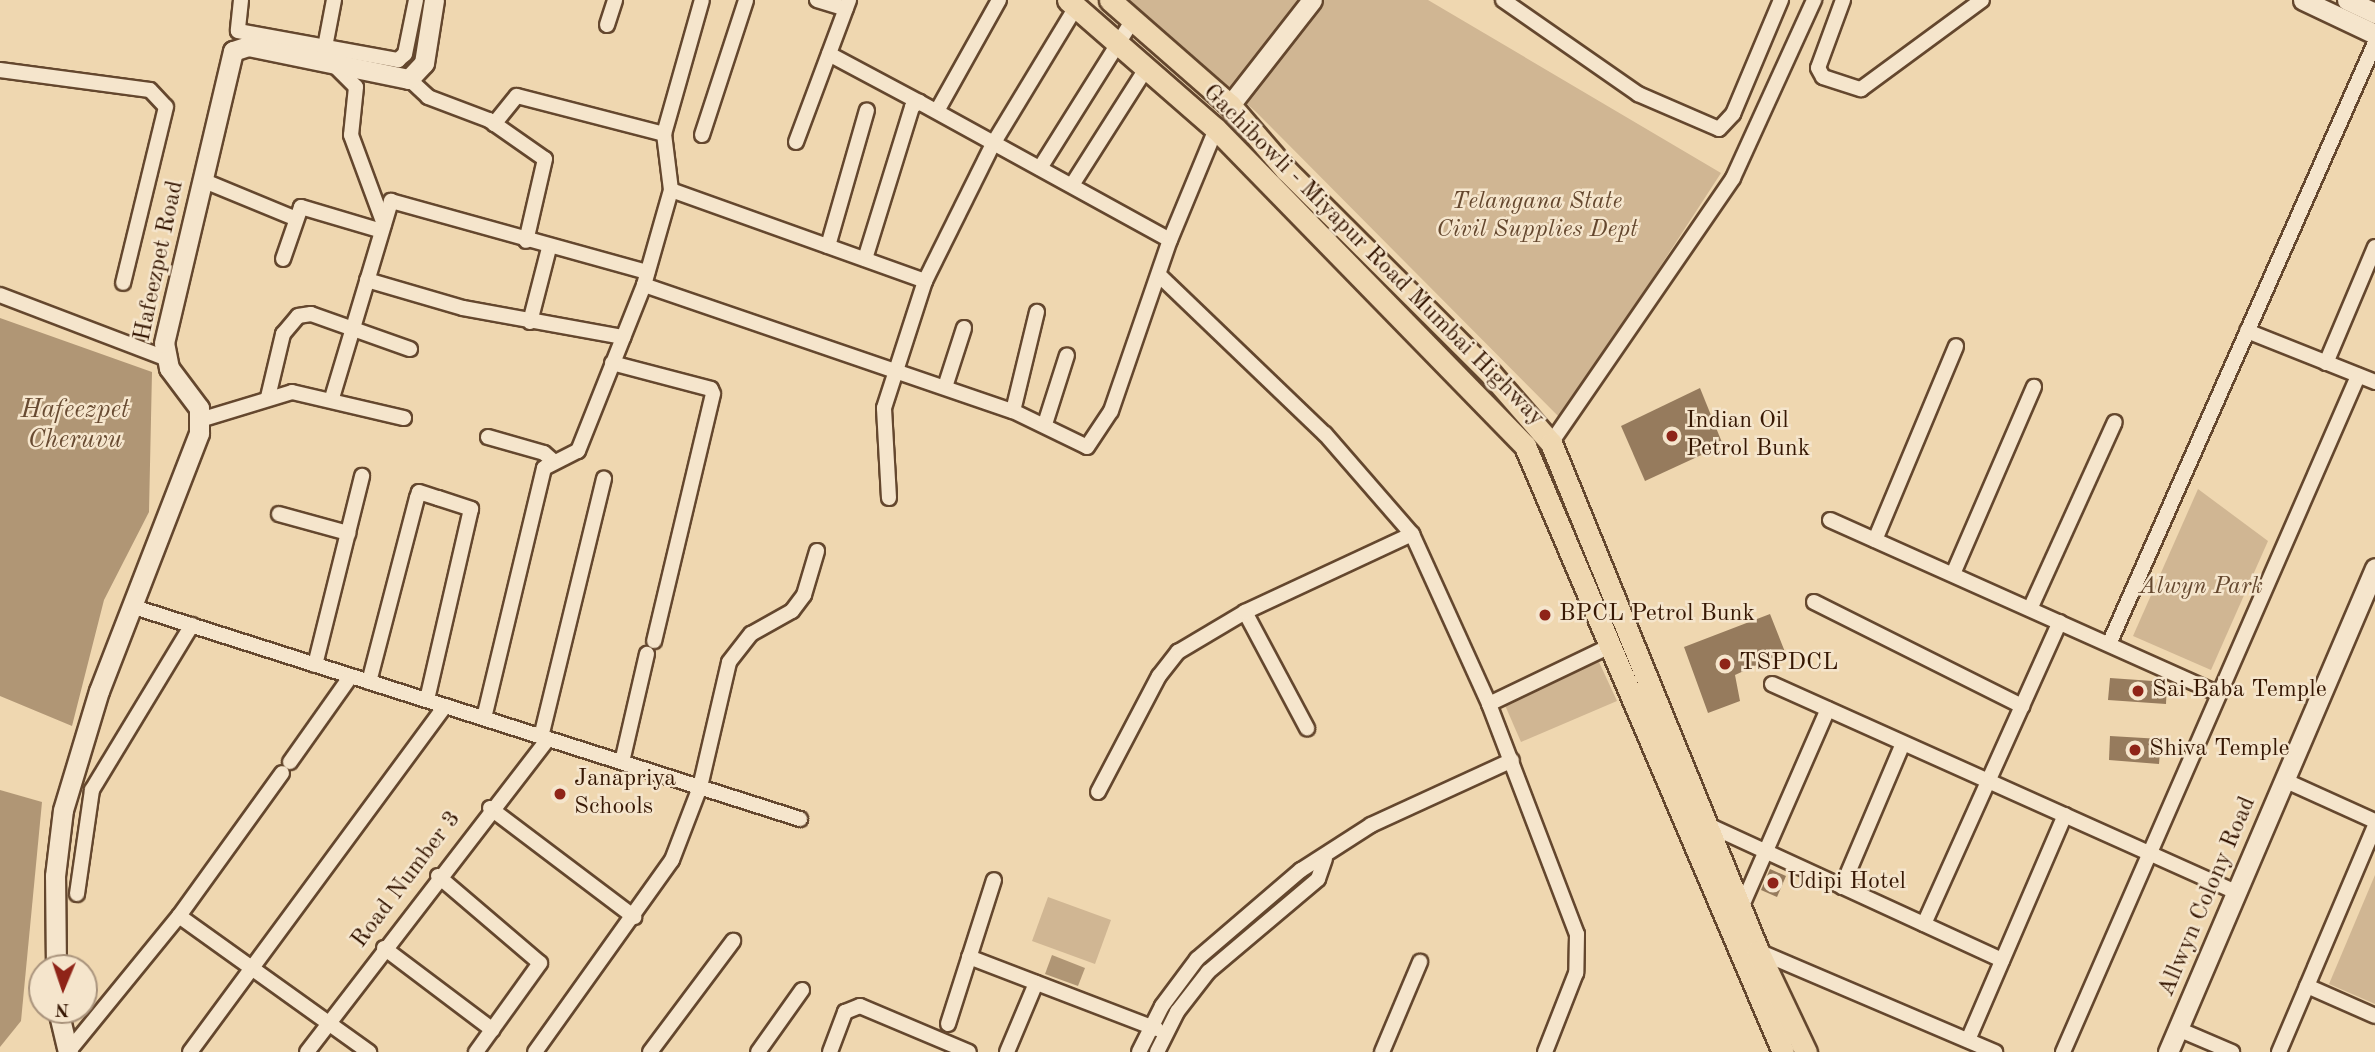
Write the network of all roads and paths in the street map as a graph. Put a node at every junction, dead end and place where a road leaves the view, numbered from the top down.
1 (241, 0) edge
2 (334, 0) edge
3 (416, 0) edge
4 (434, 0) edge
5 (615, 0) edge
6 (702, 0) edge
7 (746, 0) edge
8 (817, 0) edge
9 (999, 0) edge
10 (1110, 0) edge
11 (1312, 0) edge
12 (1503, 0) edge
13 (1781, 0) edge
14 (1814, 0) edge
15 (1982, 0) edge
16 (2303, 0) edge
17 (2347, 0) edge
18 (1839, 1) edge
19 (1072, 3) edge
20 (847, 5) edge
21 (2375, 13) edge
22 (1133, 20) junction
23 (607, 25) dead end
24 (2375, 34) edge
25 (1116, 42) junction
26 (2375, 43) edge
27 (325, 47) junction
28 (829, 54) junction
29 (415, 55) junction
30 (337, 67) junction
31 (1146, 69) junction
32 (0, 70) edge
33 (409, 79) junction
34 (919, 102) junction
35 (1230, 104) junction
36 (867, 110) dead end
37 (937, 111) junction
38 (494, 124) junction
39 (1216, 129) junction
40 (664, 134) junction
41 (702, 135) dead end
42 (796, 142) dead end
43 (993, 144) junction
44 (1040, 168) junction
45 (202, 180) junction
46 (1072, 185) junction
47 (671, 190) junction
48 (1304, 204) junction
49 (294, 218) junction
50 (383, 227) junction
51 (1170, 240) junction
52 (526, 241) junction
53 (828, 246) junction
54 (2375, 247) edge
55 (549, 248) junction
56 (283, 259) dead end
57 (865, 259) junction
58 (1161, 277) junction
59 (646, 278) junction
60 (367, 280) junction
61 (925, 281) junction
62 (122, 283) dead end
63 (0, 295) edge
64 (1037, 312) dead end
65 (530, 322) junction
66 (354, 327) junction
67 (964, 328) dead end
68 (2247, 331) junction
69 (623, 337) junction
70 (1956, 346) dead end
71 (410, 348) dead end
72 (1067, 355) dead end
73 (164, 359) junction
74 (612, 363) junction
75 (2326, 363) junction
76 (896, 369) junction
77 (2358, 376) junction
78 (2375, 382) edge
79 (945, 387) junction
80 (2034, 387) dead end
81 (268, 397) junction
82 (332, 398) junction
83 (1013, 411) junction
84 (404, 418) dead end
85 (200, 420) junction
86 (2115, 422) dead end
87 (1045, 424) junction
88 (488, 437) dead end
89 (1551, 443) junction
90 (552, 460) junction
91 (362, 476) dead end
92 (604, 479) dead end
93 (889, 498) dead end
94 (279, 514) dead end
95 (1830, 520) dead end
96 (348, 533) junction
97 (1412, 534) junction
98 (1875, 540) junction
99 (817, 551) dead end
100 (2375, 568) edge
101 (1953, 574) junction
102 (1814, 602) dead end
103 (134, 607) junction
104 (2030, 609) junction
105 (1245, 612) junction
106 (2060, 622) junction
107 (192, 625) junction
108 (2109, 644) junction
109 (1611, 646) junction
110 (315, 665) junction
111 (351, 676) junction
112 (369, 682) junction
113 (1772, 684) dead end
114 (2217, 693) junction
115 (427, 700) junction
116 (1489, 704) junction
117 (445, 706) junction
118 (2022, 706) junction
119 (1828, 709) junction
120 (484, 718) junction
121 (1307, 728) dead end
122 (545, 738) junction
123 (1903, 743) junction
124 (1512, 760) junction
125 (622, 762) junction
126 (2284, 780) junction
127 (1988, 781) junction
128 (700, 787) junction
129 (1098, 792) dead end
130 (490, 808) junction
131 (2064, 815) junction
132 (800, 819) dead end
133 (2375, 823) edge
134 (1706, 824) junction
135 (1765, 851) junction
136 (2148, 853) junction
137 (1325, 859) junction
138 (438, 876) junction
139 (994, 880) dead end
140 (1842, 887) junction
141 (2236, 892) junction
142 (77, 894) dead end
143 (1741, 908) junction
144 (179, 916) junction
145 (634, 917) junction
146 (1924, 924) junction
147 (733, 941) dead end
148 (384, 948) junction
149 (1759, 951) junction
150 (56, 954) edge
151 (969, 957) junction
152 (2003, 960) junction
153 (1420, 961) dead end
154 (254, 970) junction
155 (1036, 983) junction
156 (2307, 986) junction
157 (802, 990) dead end
158 (2375, 1016) edge
159 (328, 1022) junction
160 (61, 1024) edge
161 (948, 1024) dead end
162 (1149, 1026) junction
163 (2178, 1029) junction
164 (493, 1030) junction
165 (1165, 1033) junction
166 (1968, 1040) junction
167 (68, 1052) edge
168 (190, 1052) edge
169 (307, 1052) edge
170 (369, 1052) edge
171 (476, 1052) edge
172 (535, 1052) edge
173 (650, 1052) edge
174 (758, 1052) edge
175 (831, 1052) edge
176 (969, 1052) edge
177 (1007, 1052) edge
178 (1139, 1052) edge
179 (1157, 1052) edge
180 (1382, 1052) edge
181 (1545, 1052) edge
182 (1783, 1052) edge
183 (1806, 1052) edge
184 (1995, 1052) edge
185 (2063, 1052) edge
186 (2168, 1052) edge
187 (2232, 1052) edge
188 (2279, 1052) edge

1 - 27 street
2 - 27 street
3 - 29 street
4 - 29 street
5 - 23 street
6 - 40 street
7 - 41 street
8 - 20 street
9 - 37 street
10 - 22 main road
11 - 35 street
12 - 13 street
14 - 89 street
15 - 18 street
16 - 24 street
17 - 21 street
19 - 25 main road, Gachibowli - Miyapur Road Mumbai Highway
19 - 43 street
20 - 28 street
22 - 25 street
22 - 35 main road
25 - 31 main road, Gachibowli - Miyapur Road Mumbai Highway
25 - 44 street
26 - 68 street
27 - 29 street
28 - 34 street
28 - 42 street
29 - 33 street
30 - 33 street, Hafeezpet Road
30 - 45 street, Hafeezpet Road
30 - 50 street
31 - 39 main road, Gachibowli - Miyapur Road Mumbai Highway
31 - 46 street
32 - 62 street
33 - 38 street
34 - 37 street
34 - 57 street
35 - 48 main road
36 - 53 street
37 - 43 street
38 - 40 street
38 - 52 street
39 - 48 main road, Gachibowli - Miyapur Road Mumbai Highway
39 - 51 street
40 - 47 street
43 - 44 street
43 - 61 street
44 - 46 street
45 - 49 street
45 - 73 street, Hafeezpet Road
46 - 51 street
47 - 53 street
47 - 59 street
48 - 89 main road
48 - 109 main road, Gachibowli - Miyapur Road Mumbai Highway
49 - 50 street
49 - 56 street
50 - 52 street
50 - 60 street
51 - 58 street
52 - 55 street
53 - 57 street
54 - 75 street
55 - 59 street
55 - 65 street
57 - 61 street
58 - 87 street
58 - 97 street
59 - 69 street
59 - 76 street
60 - 65 street
60 - 66 street
61 - 76 street
63 - 73 street
64 - 83 street
65 - 69 street
66 - 71 street
66 - 81 street
66 - 82 street
67 - 79 street
68 - 75 street
68 - 108 street
69 - 74 street
70 - 98 street
72 - 87 street
73 - 85 street, Hafeezpet Road
74 - 90 street
74 - 125 street
75 - 77 street
76 - 79 street
76 - 93 street
77 - 78 street
77 - 114 street
79 - 83 street
80 - 101 street
81 - 82 street
81 - 85 street
82 - 84 street
83 - 87 street
85 - 103 street
86 - 104 street
88 - 90 street
89 - 134 main road
90 - 120 street
91 - 96 street
92 - 122 street
94 - 96 street
95 - 98 street
96 - 110 street
97 - 105 street
97 - 116 street
98 - 101 street
99 - 128 street
100 - 126 street, Allwyn Colony Road
101 - 104 street
102 - 118 street
103 - 107 street
103 - 150 street
104 - 106 street
105 - 121 street
105 - 129 street
106 - 108 street
106 - 118 street
107 - 110 street
107 - 142 street
108 - 114 street
109 - 116 street
109 - 182 main road, Gachibowli - Miyapur Road Mumbai Highway
110 - 111 street
111 - 112 street
111 - 144 street
112 - 115 street
112 - 115 street
113 - 119 street
114 - 136 street
115 - 117 street
116 - 124 street
117 - 120 street
117 - 154 street
118 - 127 street
119 - 123 street
119 - 135 street
120 - 122 street
122 - 125 street
122 - 130 street, Road Number 3
123 - 127 street
123 - 140 street
124 - 137 street
124 - 181 street
125 - 128 street
126 - 133 street
126 - 141 street, Allwyn Colony Road
127 - 131 street
127 - 146 street
128 - 132 street
128 - 145 street
130 - 138 street, Road Number 3
130 - 145 street
131 - 136 street
131 - 152 street
133 - 156 street
134 - 135 street
134 - 143 main road
135 - 140 street
135 - 143 street
136 - 141 street
136 - 185 street
137 - 162 street
137 - 165 street
138 - 148 street, Road Number 3
138 - 164 street
139 - 151 street
140 - 146 street
141 - 163 street, Allwyn Colony Road
143 - 149 main road
144 - 154 street
144 - 167 street
145 - 172 street
146 - 152 street
147 - 173 street
148 - 159 street, Road Number 3
148 - 164 street
149 - 166 street
149 - 183 main road
151 - 155 street
151 - 161 street
152 - 166 street
153 - 180 street
154 - 159 street
154 - 168 street
155 - 162 street
155 - 177 street
156 - 158 street
156 - 188 street
157 - 174 street
159 - 169 street, Road Number 3
159 - 170 street
160 - 167 street
162 - 165 street
162 - 178 street
163 - 186 street, Allwyn Colony Road
163 - 187 street
164 - 171 street
165 - 179 street
166 - 184 street
175 - 176 street

